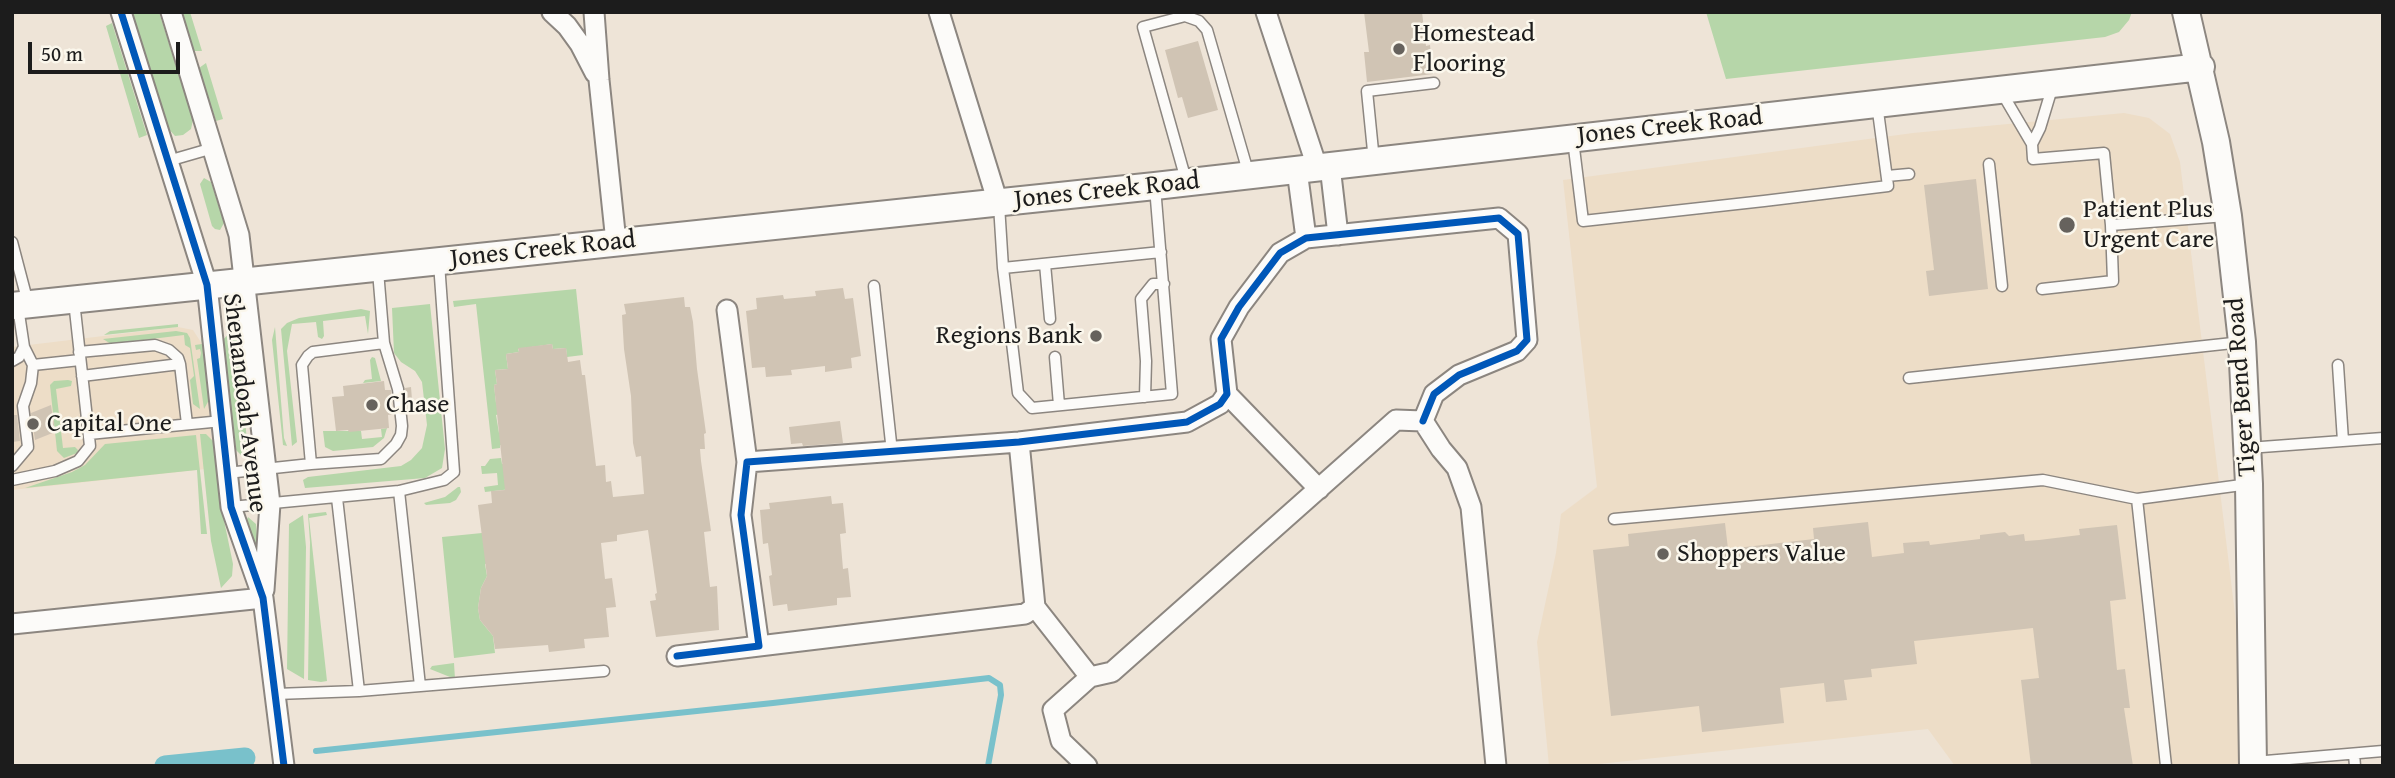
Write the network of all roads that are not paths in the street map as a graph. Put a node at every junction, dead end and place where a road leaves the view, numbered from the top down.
1 (121, 12) edge
2 (171, 12) edge
3 (552, 12) edge
4 (594, 12) edge
5 (939, 12) edge
6 (1266, 12) edge
7 (2186, 12) edge
8 (2201, 68) junction
9 (599, 80) junction
10 (1434, 83) dead end
11 (2053, 84) junction
12 (2001, 90) junction
13 (1877, 104) junction
14 (1573, 138) junction
15 (2032, 144) junction
16 (213, 148) junction
17 (168, 161) junction
18 (1374, 161) junction
19 (1989, 164) dead end
20 (1315, 168) junction
21 (1909, 174) dead end
22 (1250, 175) junction
23 (1886, 176) junction
24 (1187, 182) junction
25 (1155, 186) junction
26 (998, 202) junction
27 (2228, 216) junction
28 (2111, 225) junction
29 (1338, 235) junction
30 (1306, 238) junction
31 (12, 242) edge
32 (616, 242) junction
33 (1161, 252) junction
34 (439, 261) junction
35 (1045, 264) junction
36 (377, 268) junction
37 (1003, 268) junction
38 (246, 281) junction
39 (1164, 284) junction
40 (208, 285) junction
41 (874, 286) dead end
42 (2002, 286) dead end
43 (2042, 289) dead end
44 (74, 300) junction
45 (20, 306) edge
46 (727, 310) dead end
47 (1050, 319) dead end
48 (2242, 342) junction
49 (384, 343) junction
50 (24, 347) junction
51 (80, 356) junction
52 (1055, 357) dead end
53 (12, 361) edge
54 (180, 364) junction
55 (33, 365) junction
56 (2338, 365) dead end
57 (82, 376) junction
58 (1909, 377) dead end
59 (1227, 394) junction
60 (1144, 397) junction
61 (1059, 405) junction
62 (222, 421) junction
63 (1423, 421) junction
64 (187, 424) junction
65 (89, 434) junction
66 (2383, 438) edge
67 (2343, 441) junction
68 (1019, 442) junction
69 (2248, 448) junction
70 (892, 452) junction
71 (747, 462) junction
72 (311, 464) junction
73 (12, 466) edge
74 (266, 469) junction
75 (228, 473) junction
76 (12, 481) edge
77 (2249, 484) junction
78 (1318, 489) junction
79 (399, 491) junction
80 (337, 498) junction
81 (2137, 499) junction
82 (270, 503) junction
83 (231, 507) junction
84 (1615, 519) dead end
85 (263, 598) junction
86 (1035, 607) junction
87 (12, 624) edge
88 (759, 646) junction
89 (677, 656) dead end
90 (604, 671) dead end
91 (1090, 677) junction
92 (420, 686) junction
93 (359, 691) junction
94 (276, 694) junction
95 (2383, 751) edge
96 (2354, 754) junction
97 (2253, 764) edge
98 (284, 766) edge
99 (1087, 766) edge
100 (1496, 766) edge
101 (2166, 766) edge
102 (2355, 766) edge

1 - 17 street, Shenandoah Avenue
2 - 16 street, Shenandoah Avenue
3 - 9 street
4 - 9 street
5 - 26 street
6 - 20 street
7 - 8 main road, Tiger Bend Road
8 - 11 main road, Jones Creek Road
8 - 27 main road, Tiger Bend Road
9 - 32 street
10 - 18 lane
11 - 12 main road, Jones Creek Road
11 - 15 lane
12 - 13 main road, Jones Creek Road
12 - 15 lane
13 - 14 main road, Jones Creek Road
13 - 23 lane
14 - 18 main road, Jones Creek Road
14 - 23 lane
15 - 28 lane
16 - 17 lane
16 - 38 street, Shenandoah Avenue
17 - 40 street, Shenandoah Avenue
18 - 20 main road, Jones Creek Road
19 - 42 lane
20 - 22 main road, Jones Creek Road
20 - 29 street
20 - 30 street
21 - 23 lane
22 - 24 main road, Jones Creek Road
22 - 24 lane
24 - 25 main road, Jones Creek Road
25 - 26 main road, Jones Creek Road
25 - 33 lane
26 - 32 main road, Jones Creek Road
26 - 37 lane
27 - 28 lane
27 - 48 main road, Tiger Bend Road
28 - 43 lane
29 - 30 street
29 - 63 street
30 - 59 street
31 - 45 lane
32 - 34 main road, Jones Creek Road
33 - 35 lane
33 - 39 lane
34 - 36 main road, Jones Creek Road
34 - 79 lane
35 - 37 lane
35 - 47 lane
36 - 38 main road, Jones Creek Road
36 - 49 lane
37 - 61 lane
38 - 40 main road, Jones Creek Road
38 - 74 street, Shenandoah Avenue
39 - 60 lane
39 - 60 lane
40 - 44 main road, Jones Creek Road
40 - 62 street, Shenandoah Avenue
41 - 70 lane
44 - 45 main road, Jones Creek Road
44 - 51 lane
45 - 50 lane
46 - 71 street
48 - 58 lane
48 - 69 main road, Tiger Bend Road
49 - 72 lane
49 - 72 lane
50 - 53 lane
50 - 55 lane
51 - 54 lane
51 - 55 lane
51 - 57 lane
52 - 61 lane
54 - 57 lane
54 - 64 lane
55 - 73 lane
56 - 67 lane
57 - 65 lane
59 - 68 street
59 - 78 street
60 - 61 lane
62 - 64 lane
62 - 75 street, Shenandoah Avenue
63 - 78 street
63 - 100 street
64 - 65 lane
65 - 76 lane
66 - 67 lane
67 - 69 lane
68 - 70 street
68 - 86 street
69 - 77 main road, Tiger Bend Road
70 - 71 street
71 - 88 street
72 - 74 lane
74 - 75 lane
74 - 82 street, Shenandoah Avenue
75 - 83 street, Shenandoah Avenue
77 - 81 lane
77 - 97 main road, Tiger Bend Road
78 - 91 street
79 - 80 lane
79 - 92 lane
80 - 82 lane
80 - 93 lane
81 - 84 lane
81 - 101 lane
82 - 83 lane
82 - 85 street, Shenandoah Avenue
83 - 85 street, Shenandoah Avenue
85 - 87 street
85 - 94 street, Shenandoah Avenue
86 - 88 street
86 - 91 street
88 - 89 street
90 - 92 lane
91 - 99 street
92 - 93 lane
93 - 94 lane
94 - 98 street, Shenandoah Avenue
95 - 96 lane
96 - 97 lane
96 - 102 lane

